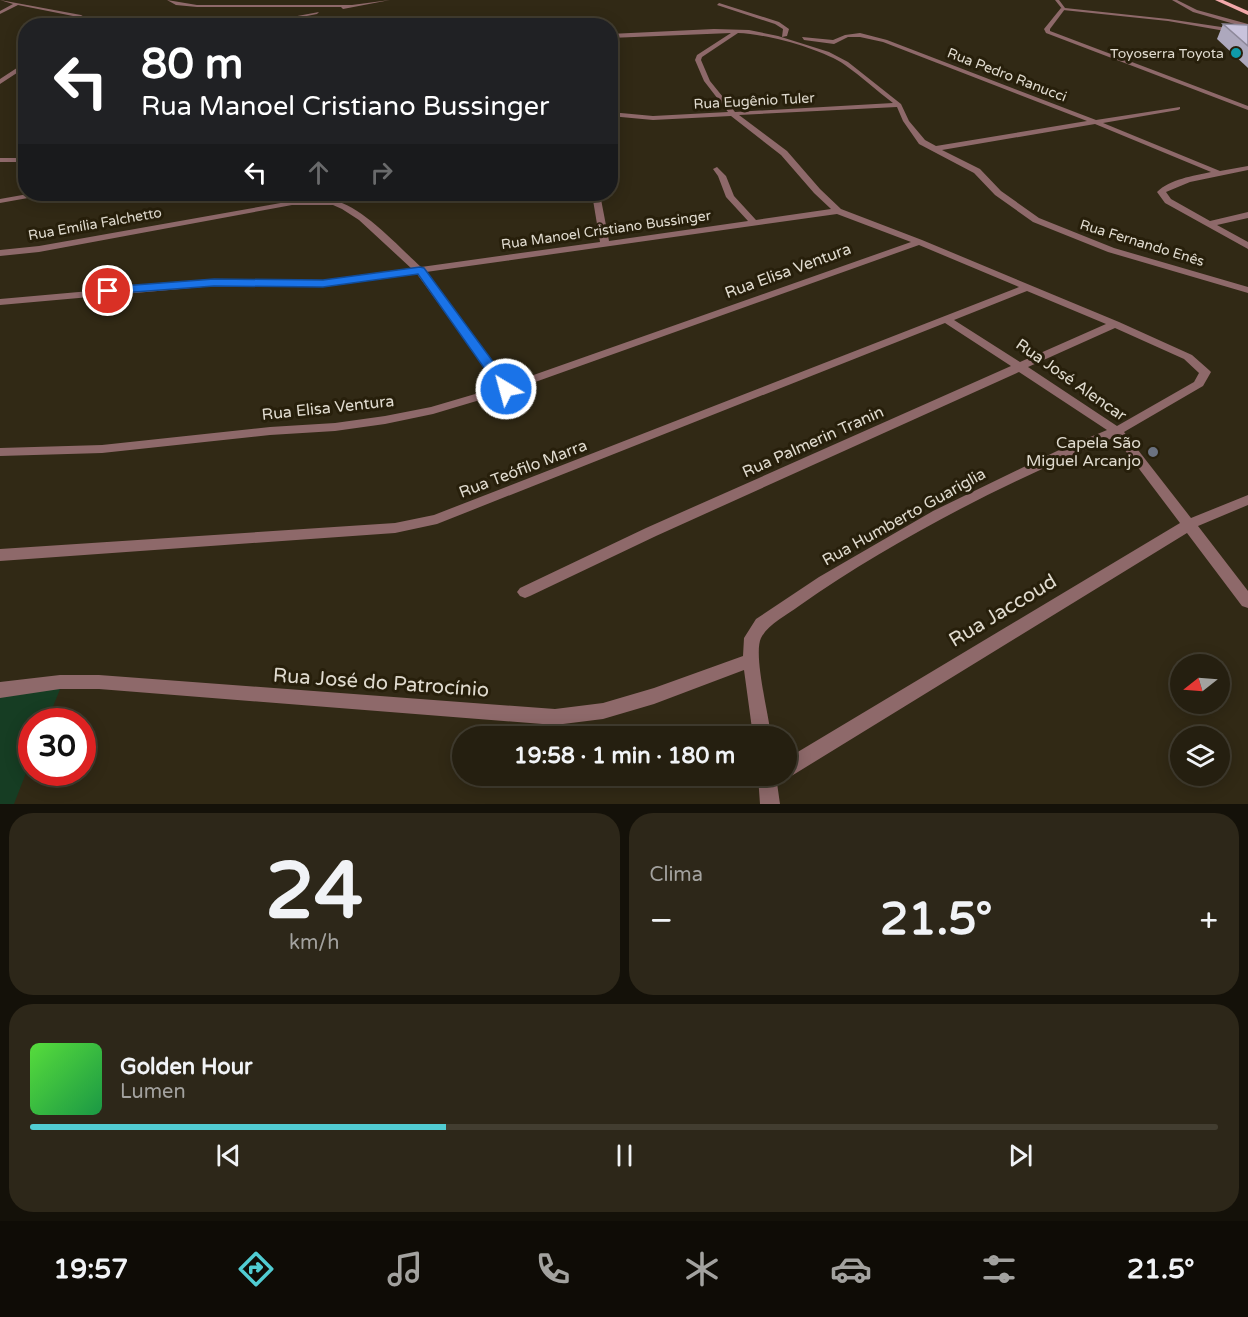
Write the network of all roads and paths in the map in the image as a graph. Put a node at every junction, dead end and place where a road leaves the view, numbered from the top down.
1 (0, 0) edge
2 (169, 0) edge
3 (388, 0) edge
4 (1057, 0) edge
5 (1174, 0) edge
6 (1218, 0) edge
7 (1229, 0) edge
8 (17, 4) junction
9 (719, 4) dead end
10 (351, 6) junction
11 (1248, 8) edge
12 (1063, 9) junction
13 (0, 13) edge
14 (1248, 13) edge
15 (84, 18) edge
16 (287, 18) edge
17 (1248, 26) edge
18 (738, 31) junction
19 (1248, 33) edge
20 (618, 36) edge
21 (781, 37) junction
22 (18, 70) edge
23 (0, 82) edge
24 (899, 105) junction
25 (1178, 108) dead end
26 (1248, 108) edge
27 (618, 115) edge
28 (734, 115) junction
29 (1093, 121) junction
30 (934, 150) junction
31 (0, 160) edge
32 (18, 160) edge
33 (1248, 168) edge
34 (717, 170) dead end
35 (1221, 174) junction
36 (18, 198) edge
37 (0, 201) edge
38 (597, 201) edge
39 (838, 211) junction
40 (1248, 215) edge
41 (753, 222) junction
42 (1208, 224) junction
43 (919, 242) junction
44 (605, 243) junction
45 (1248, 246) edge
46 (0, 253) edge
47 (420, 271) junction
48 (1028, 287) junction
49 (1248, 290) edge
50 (0, 302) edge
51 (946, 319) junction
52 (1115, 324) junction
53 (1188, 357) joint
54 (1021, 366) junction
55 (506, 389) junction
56 (1117, 431) junction
57 (0, 452) edge
58 (1248, 500) edge
59 (1190, 524) junction
60 (0, 555) edge
61 (525, 592) dead end
62 (1248, 602) edge
63 (751, 660) junction
64 (0, 690) edge
65 (761, 726) edge
66 (797, 762) edge
67 (770, 786) edge
68 (770, 804) edge

1 - 8 street
2 - 10 street
3 - 10 street
4 - 12 street
5 - 17 street
6 - 14 main road
7 - 11 main road
8 - 13 street
8 - 15 street
9 - 21 street
10 - 16 street
12 - 19 street
12 - 26 street
18 - 20 street, Rua Fernando Enês
18 - 21 street, Rua Fernando Enês
18 - 28 street
21 - 24 street, Rua Fernando Enês
21 - 29 street, Rua Pedro Ranucci
22 - 23 street
24 - 28 street, Rua Eugênio Tuler
24 - 30 street, Rua Fernando Enês
25 - 29 street
27 - 28 street, Rua Eugênio Tuler
28 - 39 street
29 - 30 street
29 - 35 street, Rua Pedro Ranucci
30 - 49 street, Rua Fernando Enês
31 - 32 street
33 - 35 street
34 - 41 street
35 - 42 street
36 - 37 street
38 - 44 street
39 - 41 street, Rua Manoel Cristiano Bussinger
39 - 43 street, Rua Manoel Cristiano Bussinger
40 - 42 street
41 - 44 street, Rua Manoel Cristiano Bussinger
42 - 45 street
43 - 48 street, Rua Manoel Cristiano Bussinger
43 - 55 street, Rua Elisa Ventura
44 - 47 street, Rua Manoel Cristiano Bussinger
46 - 47 street, Rua Emília Falchetto
47 - 50 street, Rua Manoel Cristiano Bussinger
47 - 55 street, Rua Emília Falchetto
48 - 51 street, Rua Teófilo Marra
48 - 52 street, Rua Manoel Cristiano Bussinger
51 - 54 street, Rua José Alencar
51 - 60 street, Rua Teófilo Marra
52 - 53 street, Rua Manoel Cristiano Bussinger
52 - 54 street, Rua Palmerin Tranin
53 - 56 street, Rua Humberto Guariglia
54 - 56 street, Rua José Alencar
54 - 61 street, Rua Palmerin Tranin
55 - 57 street, Rua Elisa Ventura
56 - 59 street, Rua José Alencar
56 - 63 street, Rua Humberto Guariglia
58 - 59 street, Rua Jaccoud
59 - 62 street, Rua José Alencar
59 - 66 street, Rua Jaccoud
63 - 64 street, Rua José do Patrocínio
63 - 65 street, Rua Humberto Guariglia
67 - 68 street

